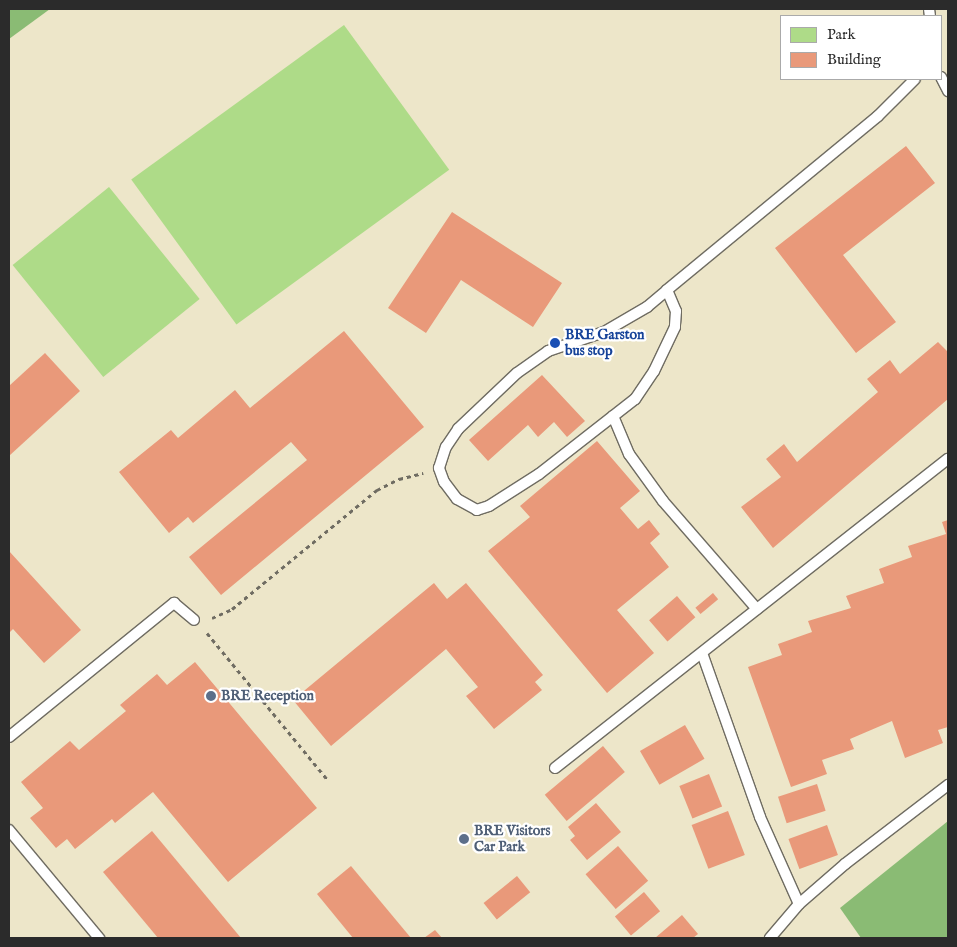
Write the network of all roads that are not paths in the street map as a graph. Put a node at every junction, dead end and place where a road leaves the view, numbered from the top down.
1 (942, 79) edge
2 (914, 80) edge
3 (948, 91) edge
4 (667, 290) junction
5 (613, 416) junction
6 (948, 459) edge
7 (757, 610) junction
8 (194, 620) road end
9 (702, 653) junction
10 (9, 736) edge
11 (555, 768) dead end
12 (948, 785) edge
13 (9, 830) edge
14 (799, 904) junction
15 (99, 938) edge
16 (770, 938) edge

1 - 3 lane
2 - 4 lane
4 - 5 lane
4 - 5 lane
5 - 7 lane
6 - 7 lane
7 - 9 lane
8 - 10 lane
9 - 11 lane
9 - 14 lane
12 - 14 lane
13 - 15 lane
14 - 16 lane

